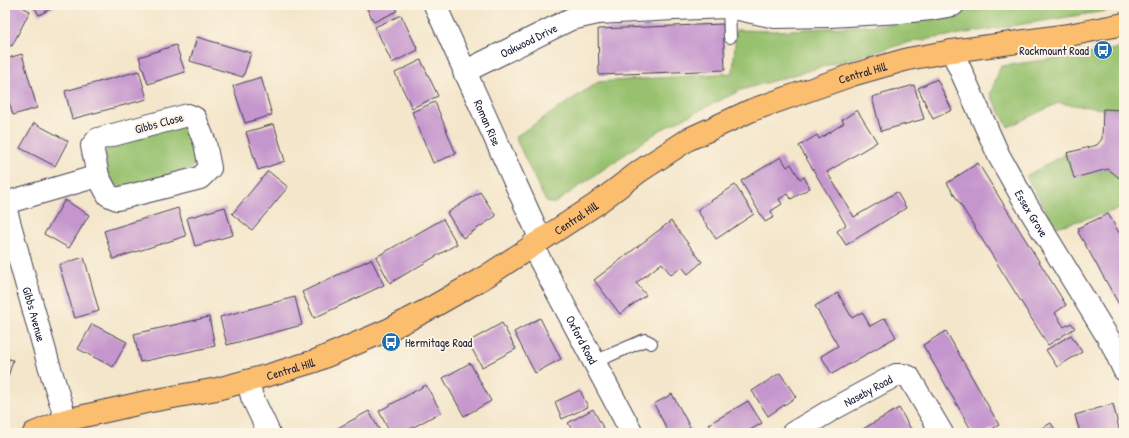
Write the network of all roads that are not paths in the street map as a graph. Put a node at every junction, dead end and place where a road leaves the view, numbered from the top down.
1 (435, 5) edge
2 (952, 5) edge
3 (729, 7) junction
4 (901, 9) edge
5 (1124, 24) edge
6 (730, 37) dead end
7 (952, 51) junction
8 (464, 72) junction
9 (98, 176) junction
10 (5, 203) edge
11 (5, 207) edge
12 (536, 242) junction
13 (651, 343) dead end
14 (594, 362) junction
15 (1124, 370) edge
16 (248, 380) junction
17 (66, 420) junction
18 (34, 433) edge
19 (269, 433) edge
20 (632, 433) edge
21 (793, 433) edge
22 (942, 433) edge

1 - 8 street, Roman Rise
2 - 4 street, Oakwood Drive
3 - 4 street, Oakwood Drive
3 - 6 lane
3 - 8 street, Oakwood Drive
5 - 7 main road, Central Hill
7 - 12 main road, Central Hill
7 - 15 street, Essex Grove
8 - 12 street, Roman Rise
9 - 9 street, Gibbs Close
9 - 10 street
11 - 17 street, Gibbs Avenue
12 - 14 street, Oxford Road
12 - 16 main road, Central Hill
13 - 14 lane
14 - 20 street, Oxford Road
16 - 17 main road, Central Hill
16 - 19 street
17 - 18 main road, Central Hill
21 - 22 street, Naseby Road

